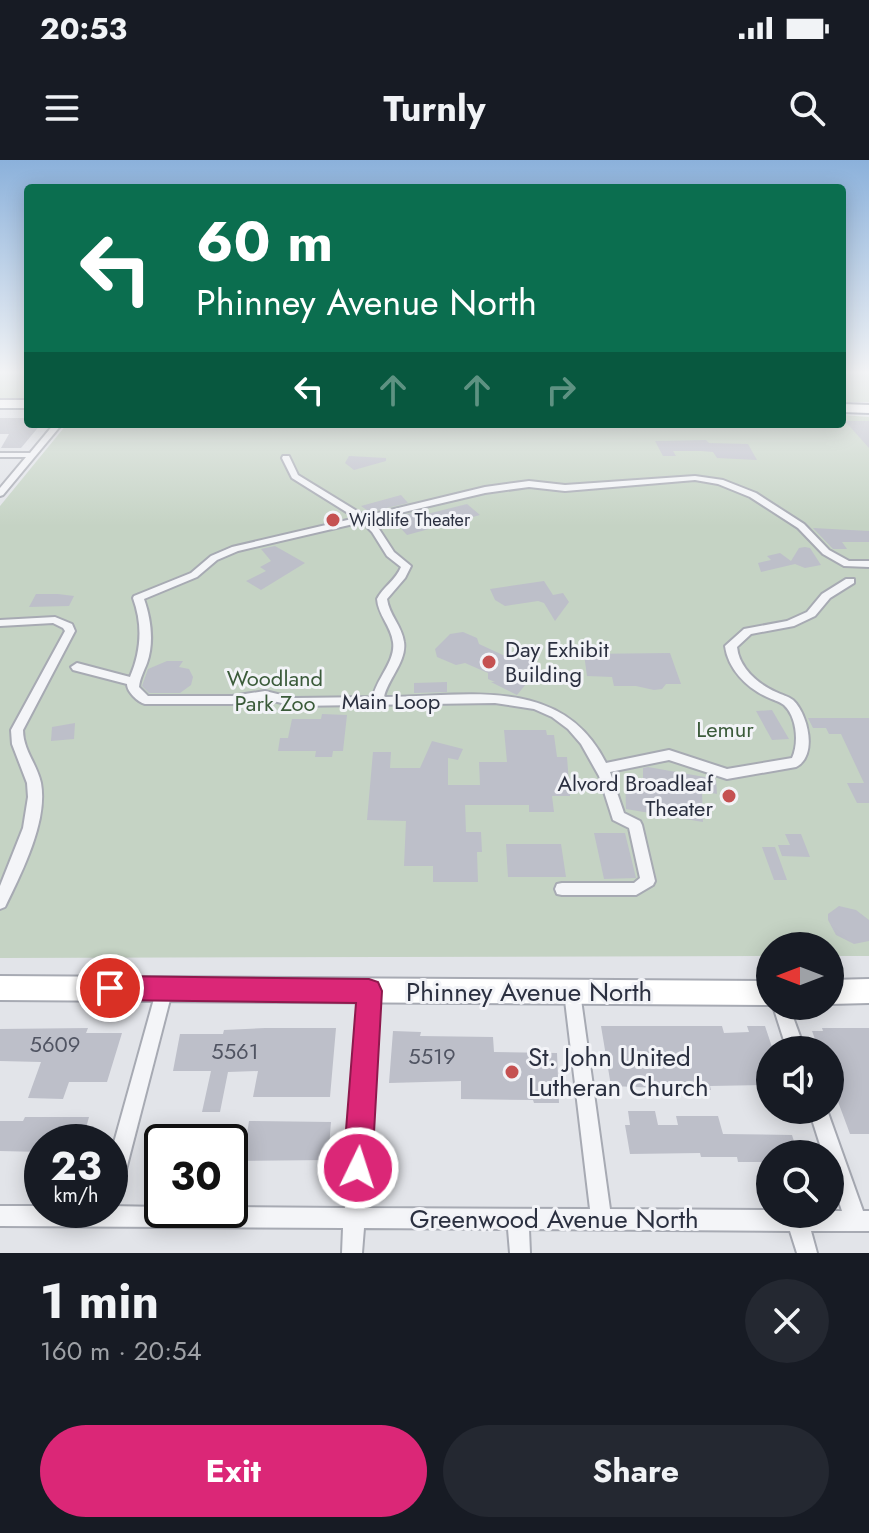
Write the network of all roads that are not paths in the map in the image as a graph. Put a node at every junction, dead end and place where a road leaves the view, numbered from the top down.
1 (55, 428) edge
2 (0, 455) edge
3 (32, 455) junction
4 (286, 458) dead end
5 (0, 493) edge
6 (363, 518) junction
7 (847, 564) junction
8 (869, 564) edge
9 (0, 623) edge
10 (77, 667) dead end
11 (133, 681) junction
12 (378, 702) junction
13 (604, 768) junction
14 (562, 889) dead end
15 (0, 902) edge
16 (0, 988) edge
17 (165, 988) junction
18 (369, 991) junction
19 (869, 991) edge
20 (572, 992) junction
21 (844, 992) edge
22 (756, 993) edge
23 (824, 1124) edge
24 (128, 1126) edge
25 (128, 1213) edge
26 (24, 1215) edge
27 (0, 1216) edge
28 (354, 1218) junction
29 (518, 1219) junction
30 (601, 1219) junction
31 (756, 1220) edge
32 (862, 1221) edge
33 (799, 1228) edge
34 (352, 1253) edge
35 (520, 1253) edge
36 (807, 1253) edge

1 - 3 street
2 - 3 street
3 - 5 street
4 - 6 street
6 - 7 street
6 - 11 street
6 - 12 street
7 - 8 street
7 - 13 street
9 - 15 street
10 - 11 street
11 - 12 street, Main Loop
12 - 13 street, Main Loop
13 - 14 street, Main Loop
16 - 17 street, Phinney Avenue North
17 - 18 street, Phinney Avenue North
17 - 24 street
18 - 20 street, Phinney Avenue North
18 - 28 street
19 - 21 street
20 - 22 street, Phinney Avenue North
20 - 30 street
23 - 32 street
25 - 28 street, Greenwood Avenue North
26 - 27 street, Greenwood Avenue North
28 - 29 street, Greenwood Avenue North
28 - 34 street
29 - 30 street, Greenwood Avenue North
29 - 35 street
30 - 31 street, Greenwood Avenue North
33 - 36 street

